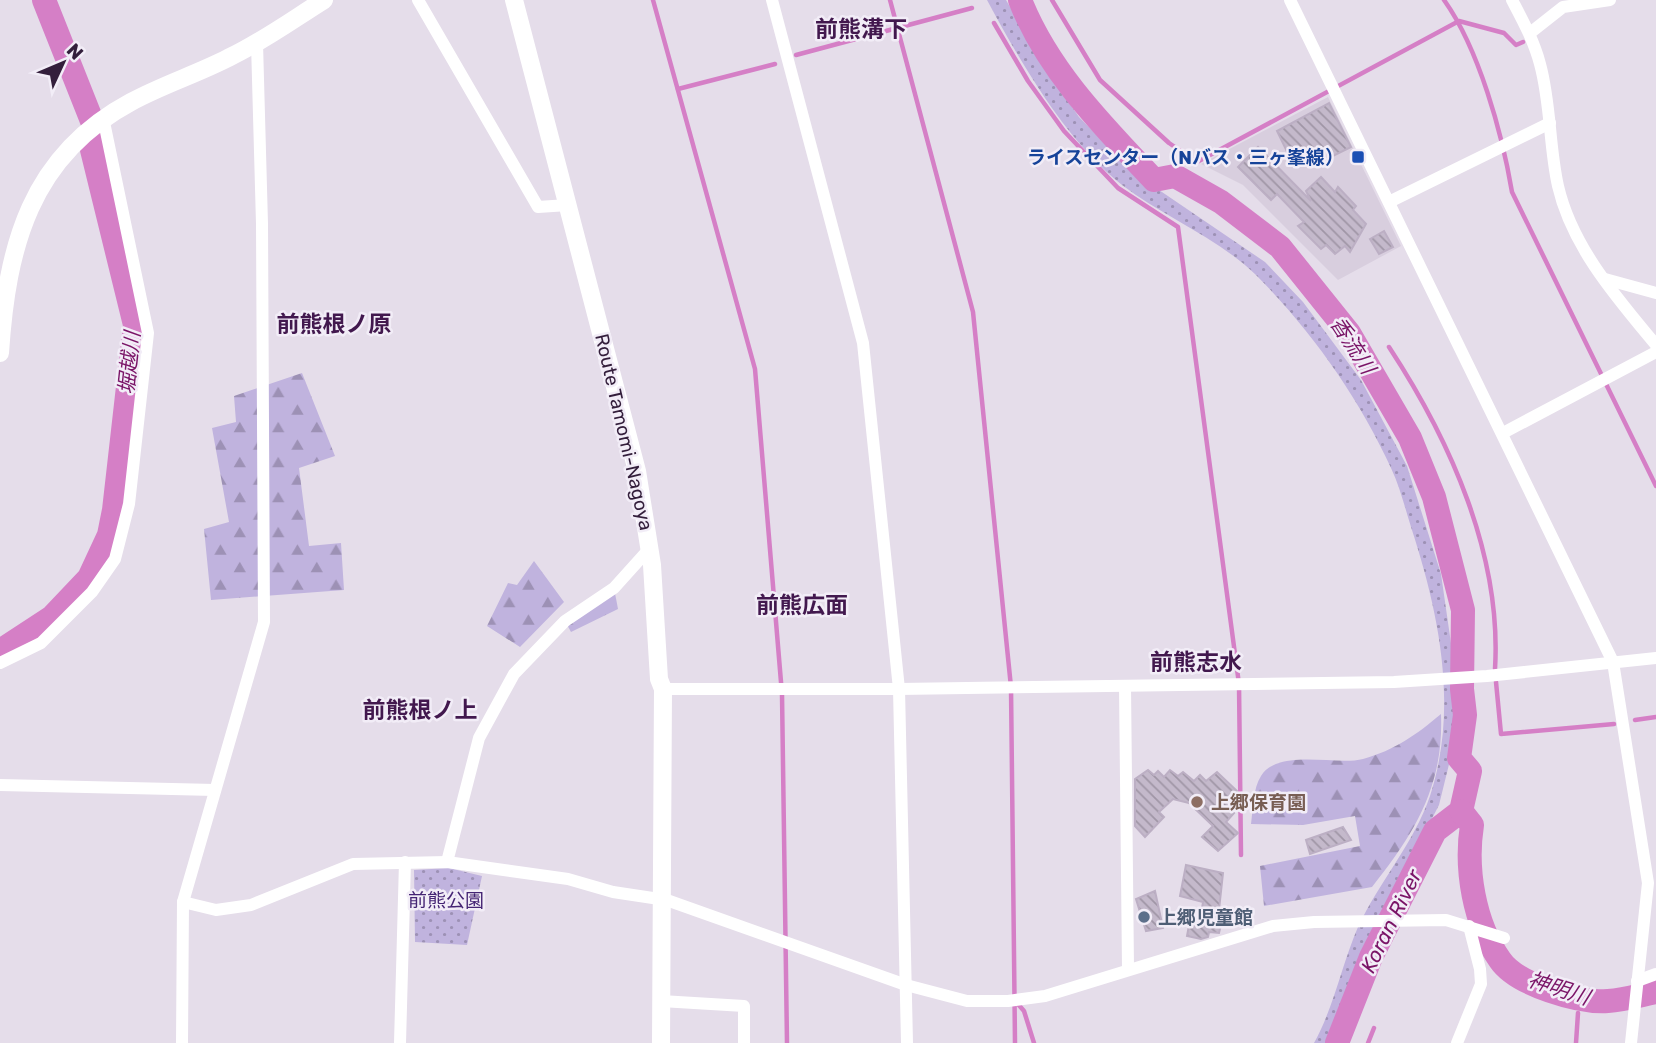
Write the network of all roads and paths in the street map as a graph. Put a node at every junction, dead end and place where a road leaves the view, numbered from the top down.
1 (324, 0) edge
2 (418, 0) edge
3 (514, 0) edge
4 (772, 0) edge
5 (1290, 0) edge
6 (1512, 0) edge
7 (1610, 0) edge
8 (1530, 33) junction
9 (257, 43) junction
10 (104, 122) junction
11 (1550, 123) junction
12 (1389, 202) junction
13 (568, 205) junction
14 (1605, 279) junction
15 (1656, 293) edge
16 (1656, 345) edge
17 (1656, 352) edge
18 (0, 353) edge
19 (1503, 433) junction
20 (650, 548) junction
21 (1656, 658) edge
22 (1614, 662) junction
23 (0, 663) edge
24 (1125, 686) junction
25 (663, 689) junction
26 (898, 689) junction
27 (0, 785) edge
28 (215, 790) junction
29 (405, 862) junction
30 (447, 862) junction
31 (661, 898) junction
32 (183, 902) junction
33 (1473, 928) junction
34 (1501, 936) dead end
35 (1128, 968) junction
36 (1656, 974) edge
37 (1637, 981) junction
38 (906, 985) junction
39 (660, 1002) junction
40 (1462, 1041) edge
41 (181, 1043) edge
42 (400, 1043) edge
43 (661, 1043) edge
44 (744, 1043) edge
45 (907, 1043) edge
46 (1631, 1043) edge

1 - 9 main road
2 - 13 street
3 - 13 main road, Route Tamomi-Nagoya
4 - 26 street
5 - 12 street
6 - 8 street
7 - 8 street
8 - 11 street
9 - 10 main road
9 - 28 street
10 - 18 main road
10 - 23 street
11 - 12 street
11 - 14 street
12 - 19 street
13 - 20 main road, Route Tamomi-Nagoya
14 - 15 street
14 - 16 street
17 - 19 street
19 - 22 street
20 - 25 main road, Route Tamomi-Nagoya
20 - 30 street
21 - 22 street
22 - 24 street
22 - 37 street
24 - 26 street
24 - 35 street
25 - 26 street
25 - 31 main road, Route Tamomi-Nagoya
26 - 38 street
27 - 28 street
28 - 32 street
29 - 30 street
29 - 32 street
29 - 42 street
30 - 31 street
31 - 38 street
31 - 39 main road, Route Tamomi-Nagoya
32 - 41 street
33 - 34 street
33 - 35 street
33 - 40 street
35 - 38 street
36 - 37 street
37 - 46 street
38 - 45 street
39 - 43 main road, Route Tamomi-Nagoya
39 - 44 street

